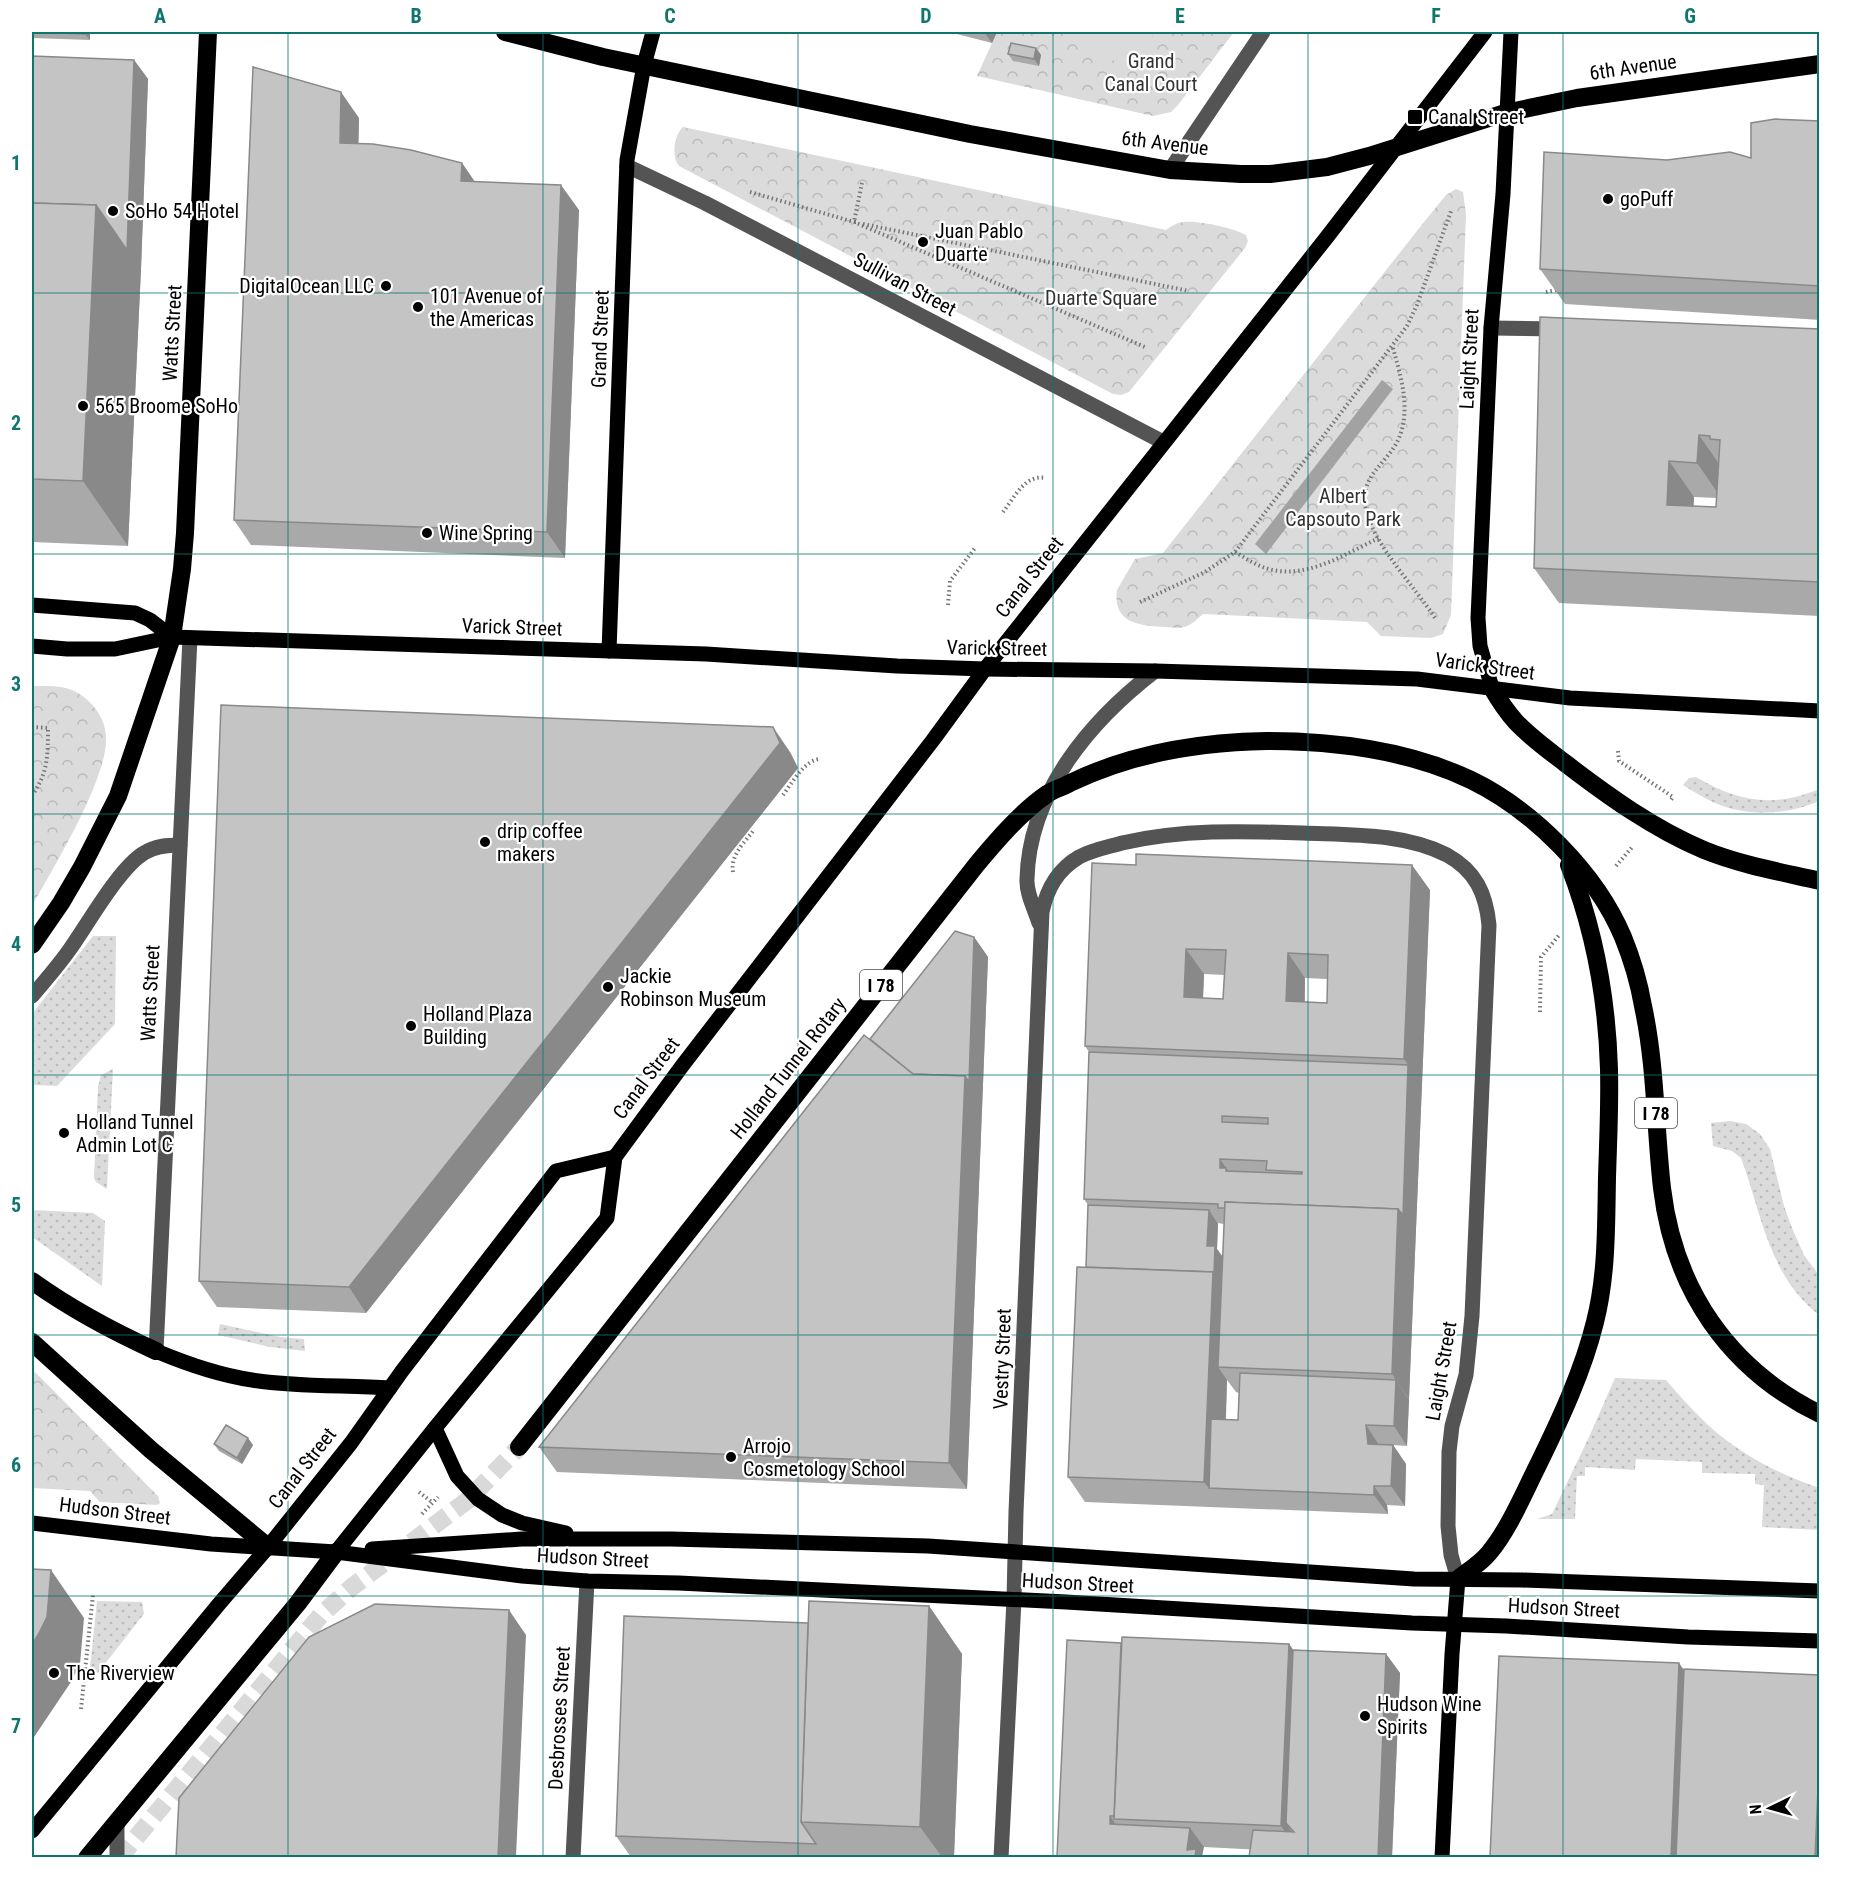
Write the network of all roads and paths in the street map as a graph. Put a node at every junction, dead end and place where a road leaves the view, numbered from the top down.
1 (208, 32) edge
2 (505, 32) edge
3 (653, 32) edge
4 (1263, 32) edge
5 (1485, 32) edge
6 (1511, 32) edge
7 (644, 64) junction
8 (1820, 64) edge
9 (1506, 113) junction
10 (1395, 147) junction
11 (627, 166) junction
12 (1170, 170) junction
13 (862, 183) dead end
14 (746, 190) dead end
15 (1451, 211) dead end
16 (854, 222) junction
17 (1558, 285) edge
18 (1189, 291) dead end
19 (1546, 292) edge
20 (1491, 328) junction
21 (1577, 330) edge
22 (1145, 347) dead end
23 (1392, 347) junction
24 (1163, 442) junction
25 (1045, 478) dead end
26 (1003, 512) dead end
27 (1378, 538) junction
28 (975, 548) dead end
29 (1235, 552) junction
30 (1140, 602) dead end
31 (32, 605) edge
32 (948, 605) dead end
33 (1435, 618) dead end
34 (181, 637) junction
35 (32, 646) edge
36 (609, 651) junction
37 (985, 669) junction
38 (1155, 671) junction
39 (1492, 688) junction
40 (1820, 711) edge
41 (32, 727) edge
42 (1618, 751) dead end
43 (821, 759) dead end
44 (1666, 791) dead end
45 (1047, 794) junction
46 (32, 795) edge
47 (783, 795) dead end
48 (754, 830) dead end
49 (180, 845) junction
50 (1562, 846) junction
51 (1460, 864) joint
52 (733, 872) dead end
53 (1820, 881) edge
54 (1041, 932) junction
55 (32, 945) edge
56 (1541, 957) dead end
57 (32, 996) edge
58 (1540, 1012) dead end
59 (615, 1156) junction
60 (32, 1281) edge
61 (32, 1342) edge
62 (156, 1352) junction
63 (390, 1388) junction
64 (1820, 1414) edge
65 (435, 1428) junction
66 (519, 1447) tunnel mouth
67 (445, 1489) dead end
68 (418, 1492) dead end
69 (433, 1503) junction
70 (422, 1514) dead end
71 (32, 1523) edge
72 (590, 1538) junction
73 (268, 1547) junction
74 (336, 1552) junction
75 (1015, 1552) junction
76 (1458, 1579) junction
77 (587, 1581) junction
78 (1820, 1591) edge
79 (93, 1595) dead end
80 (1014, 1600) junction
81 (1454, 1624) junction
82 (1820, 1641) edge
83 (81, 1709) dead end
84 (117, 1821) junction
85 (32, 1831) edge
86 (87, 1857) edge
87 (117, 1857) edge
88 (573, 1857) edge
89 (1001, 1857) edge
90 (1442, 1857) edge

1 - 34 highway, Watts Street
2 - 7 highway, 6th Avenue
3 - 7 main road, Grand Street
4 - 12 street
5 - 10 main road, Canal Street
6 - 9 main road, Laight Street
7 - 11 main road, Grand Street
7 - 12 highway, 6th Avenue
8 - 9 highway, 6th Avenue
9 - 10 highway, 6th Avenue
9 - 20 main road, Laight Street
10 - 12 highway, 6th Avenue
10 - 24 main road, Canal Street
11 - 24 street, Sullivan Street
11 - 36 main road, Grand Street
13 - 16 path
14 - 16 path
15 - 23 path
16 - 18 path
16 - 22 path
17 - 19 path
20 - 21 street
20 - 39 main road, Laight Street
23 - 27 path
23 - 29 path
24 - 37 main road, Canal Street
25 - 26 path
27 - 29 path
27 - 33 path
28 - 32 path
29 - 30 path
31 - 34 main road
34 - 35 main road, Varick Street
34 - 36 main road, Varick Street
34 - 49 street, Watts Street
34 - 55 highway
36 - 37 main road, Varick Street
37 - 38 main road, Varick Street
37 - 59 main road, Canal Street
38 - 39 main road, Varick Street
38 - 45 street
39 - 40 main road, Varick Street
39 - 53 highway
41 - 46 path
42 - 44 path
43 - 47 path
45 - 50 highway, Holland Tunnel Rotary / I 78
45 - 54 street
45 - 66 highway, Holland Tunnel Rotary / I 78
48 - 52 path
49 - 57 street
49 - 62 street, Watts Street
50 - 64 highway, Holland Tunnel Rotary / I 78
50 - 76 highway
51 - 54 street, Vestry Street
51 - 76 street, Laight Street
54 - 75 street, Vestry Street
56 - 58 path
59 - 63 main road, Canal Street
59 - 65 main road, Canal Street
60 - 62 highway
61 - 73 highway
62 - 63 main road
63 - 73 main road, Canal Street
65 - 72 main road
65 - 74 main road, Canal Street
67 - 69 path
68 - 69 path
69 - 70 path
71 - 73 main road, Hudson Street
72 - 74 main road, Hudson Street
72 - 75 main road, Hudson Street
73 - 74 main road, Hudson Street
73 - 85 main road, Canal Street
74 - 77 main road, Hudson Street
74 - 84 highway, Canal Street
75 - 76 main road, Hudson Street
75 - 80 street, Vestry Street
76 - 78 main road, Hudson Street
76 - 81 main road, Laight Street
77 - 80 main road, Hudson Street
77 - 88 street, Desbrosses Street
79 - 83 path
80 - 81 main road, Hudson Street
80 - 89 street, Vestry Street
81 - 82 main road, Hudson Street
81 - 90 main road, Laight Street
84 - 86 highway, Canal Street
84 - 87 street

